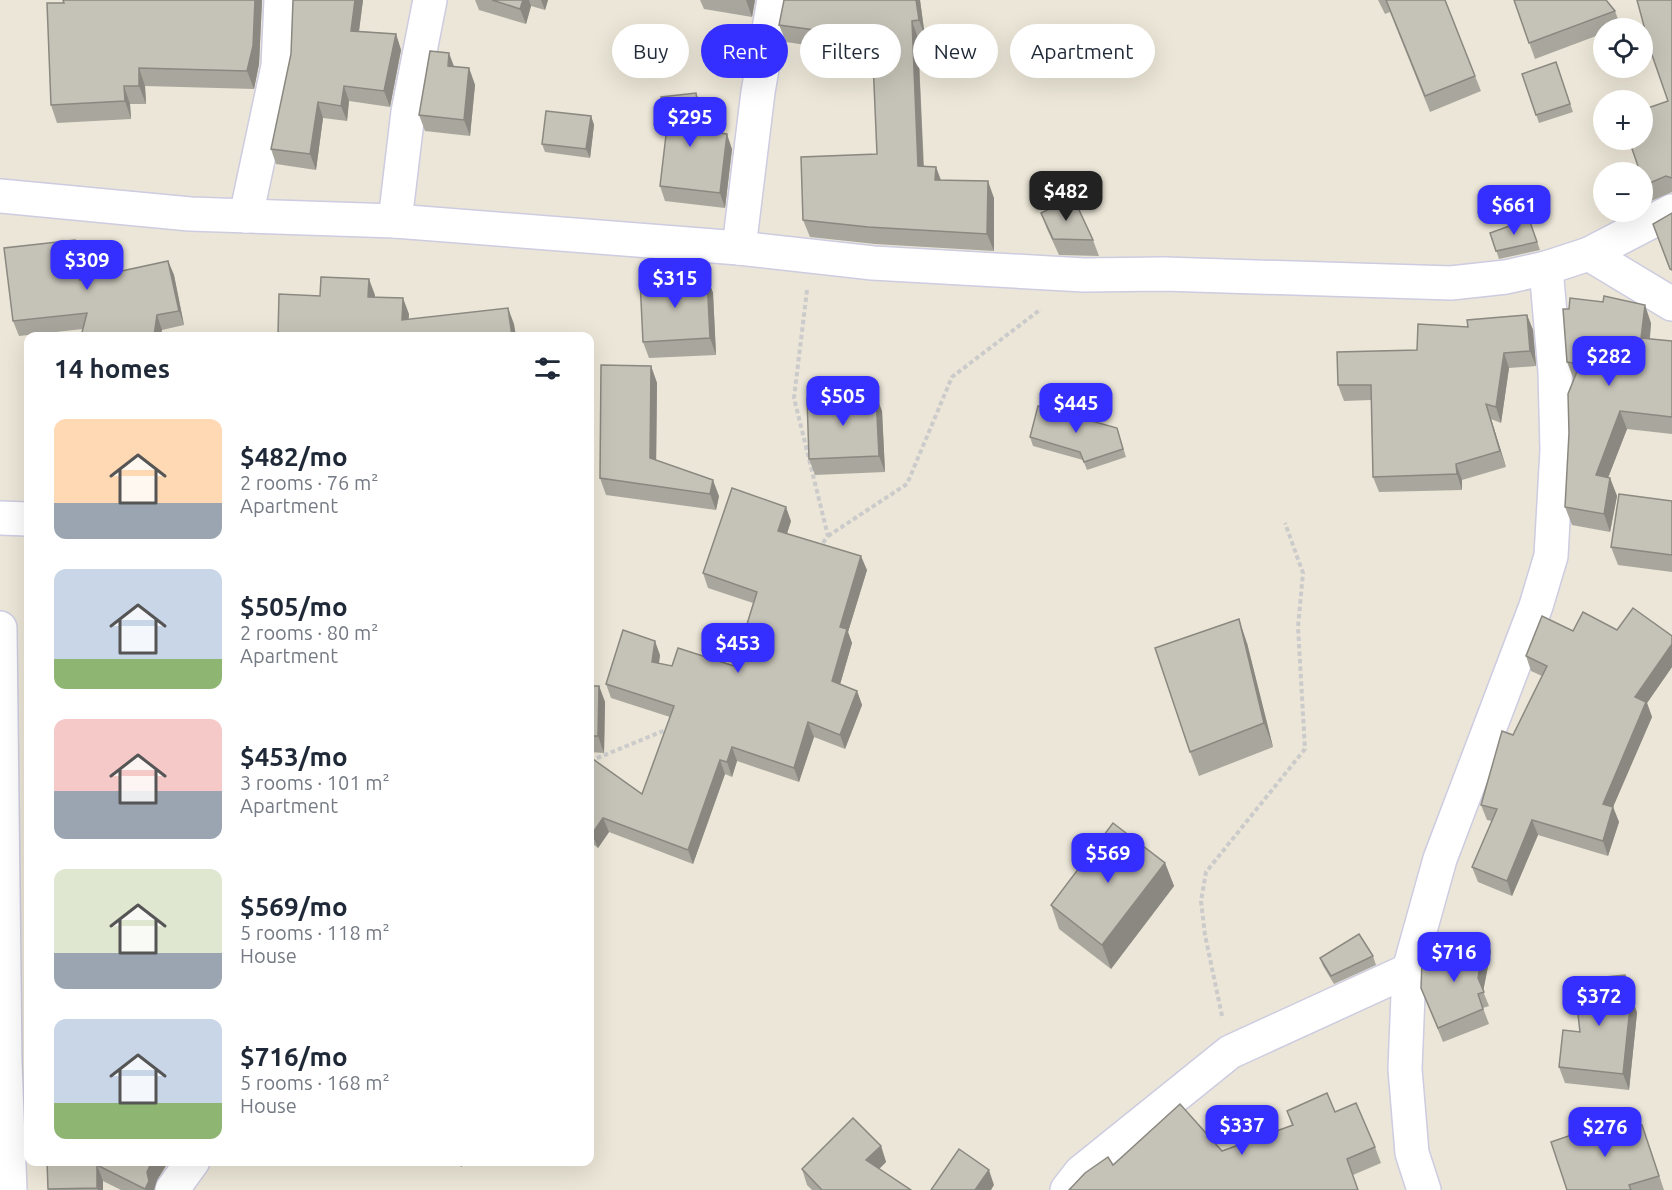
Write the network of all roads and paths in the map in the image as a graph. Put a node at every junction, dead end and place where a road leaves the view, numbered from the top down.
1 (281, 0) edge
2 (430, 0) edge
3 (774, 0) edge
4 (0, 196) edge
5 (1672, 212) edge
6 (246, 216) junction
7 (395, 220) junction
8 (739, 249) junction
9 (1589, 254) junction
10 (811, 256) junction
11 (1546, 268) junction
12 (1084, 275) junction
13 (1672, 304) edge
14 (0, 518) edge
15 (24, 519) edge
16 (1285, 523) dead end
17 (828, 536) junction
18 (814, 554) edge
19 (0, 628) edge
20 (674, 725) edge
21 (594, 759) edge
22 (1408, 970) junction
23 (1230, 1052) junction
24 (2, 1062) edge
25 (189, 1166) edge
26 (10, 1190) edge
27 (172, 1190) edge
28 (1067, 1190) edge
29 (1424, 1190) edge

1 - 6 street
2 - 7 street
3 - 8 street
4 - 6 street
5 - 9 street
6 - 7 street
7 - 8 street
8 - 10 street
9 - 11 street
9 - 13 street
10 - 12 street
10 - 17 path
11 - 12 street
11 - 22 street
12 - 17 path
14 - 15 street
16 - 23 path
17 - 18 path
19 - 24 street
20 - 21 path
22 - 23 street
22 - 29 street
23 - 28 street
24 - 26 street
25 - 27 street

